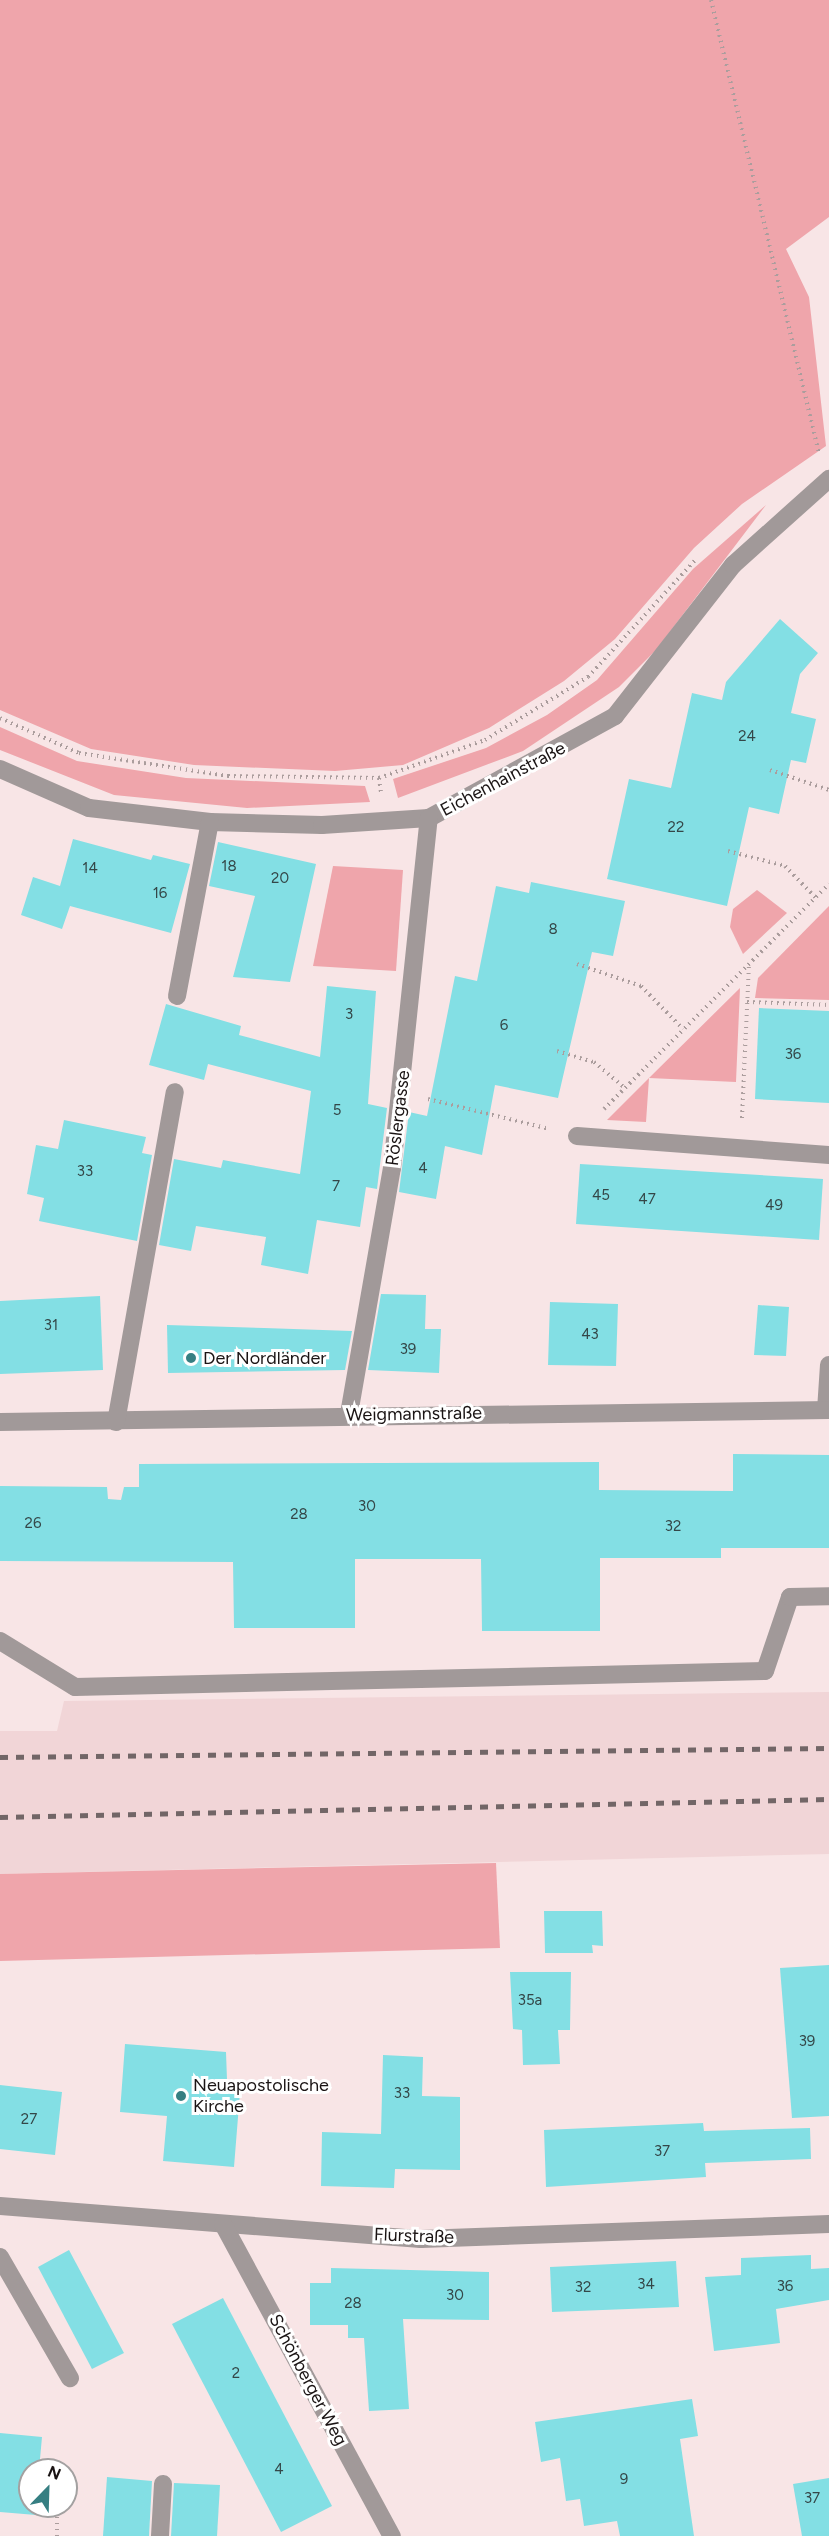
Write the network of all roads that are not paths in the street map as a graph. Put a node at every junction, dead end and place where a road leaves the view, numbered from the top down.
1 (828, 479) edge
2 (0, 770) edge
3 (429, 818) junction
4 (210, 822) junction
5 (177, 996) dead end
6 (175, 1092) dead end
7 (578, 1136) road end
8 (829, 1155) edge
9 (829, 1365) edge
10 (827, 1410) edge
11 (349, 1414) junction
12 (0, 1422) edge
13 (116, 1422) junction
14 (829, 1596) edge
15 (0, 1641) edge
16 (0, 2206) edge
17 (223, 2224) junction
18 (829, 2224) edge
19 (0, 2257) edge
20 (70, 2378) dead end
21 (163, 2484) dead end
22 (160, 2536) edge
23 (392, 2536) edge

1 - 3 street, Eichenhainstraße
2 - 4 street, Eichenhainstraße
3 - 4 street, Eichenhainstraße
3 - 11 street, Röslergasse
4 - 5 street
6 - 13 street
7 - 8 street
9 - 10 street
10 - 11 street, Weigmannstraße
11 - 13 street, Weigmannstraße
12 - 13 street, Weigmannstraße
14 - 15 street
16 - 17 street, Flurstraße
17 - 18 street, Flurstraße
17 - 23 street, Schönberger Weg
19 - 20 street
21 - 22 street

